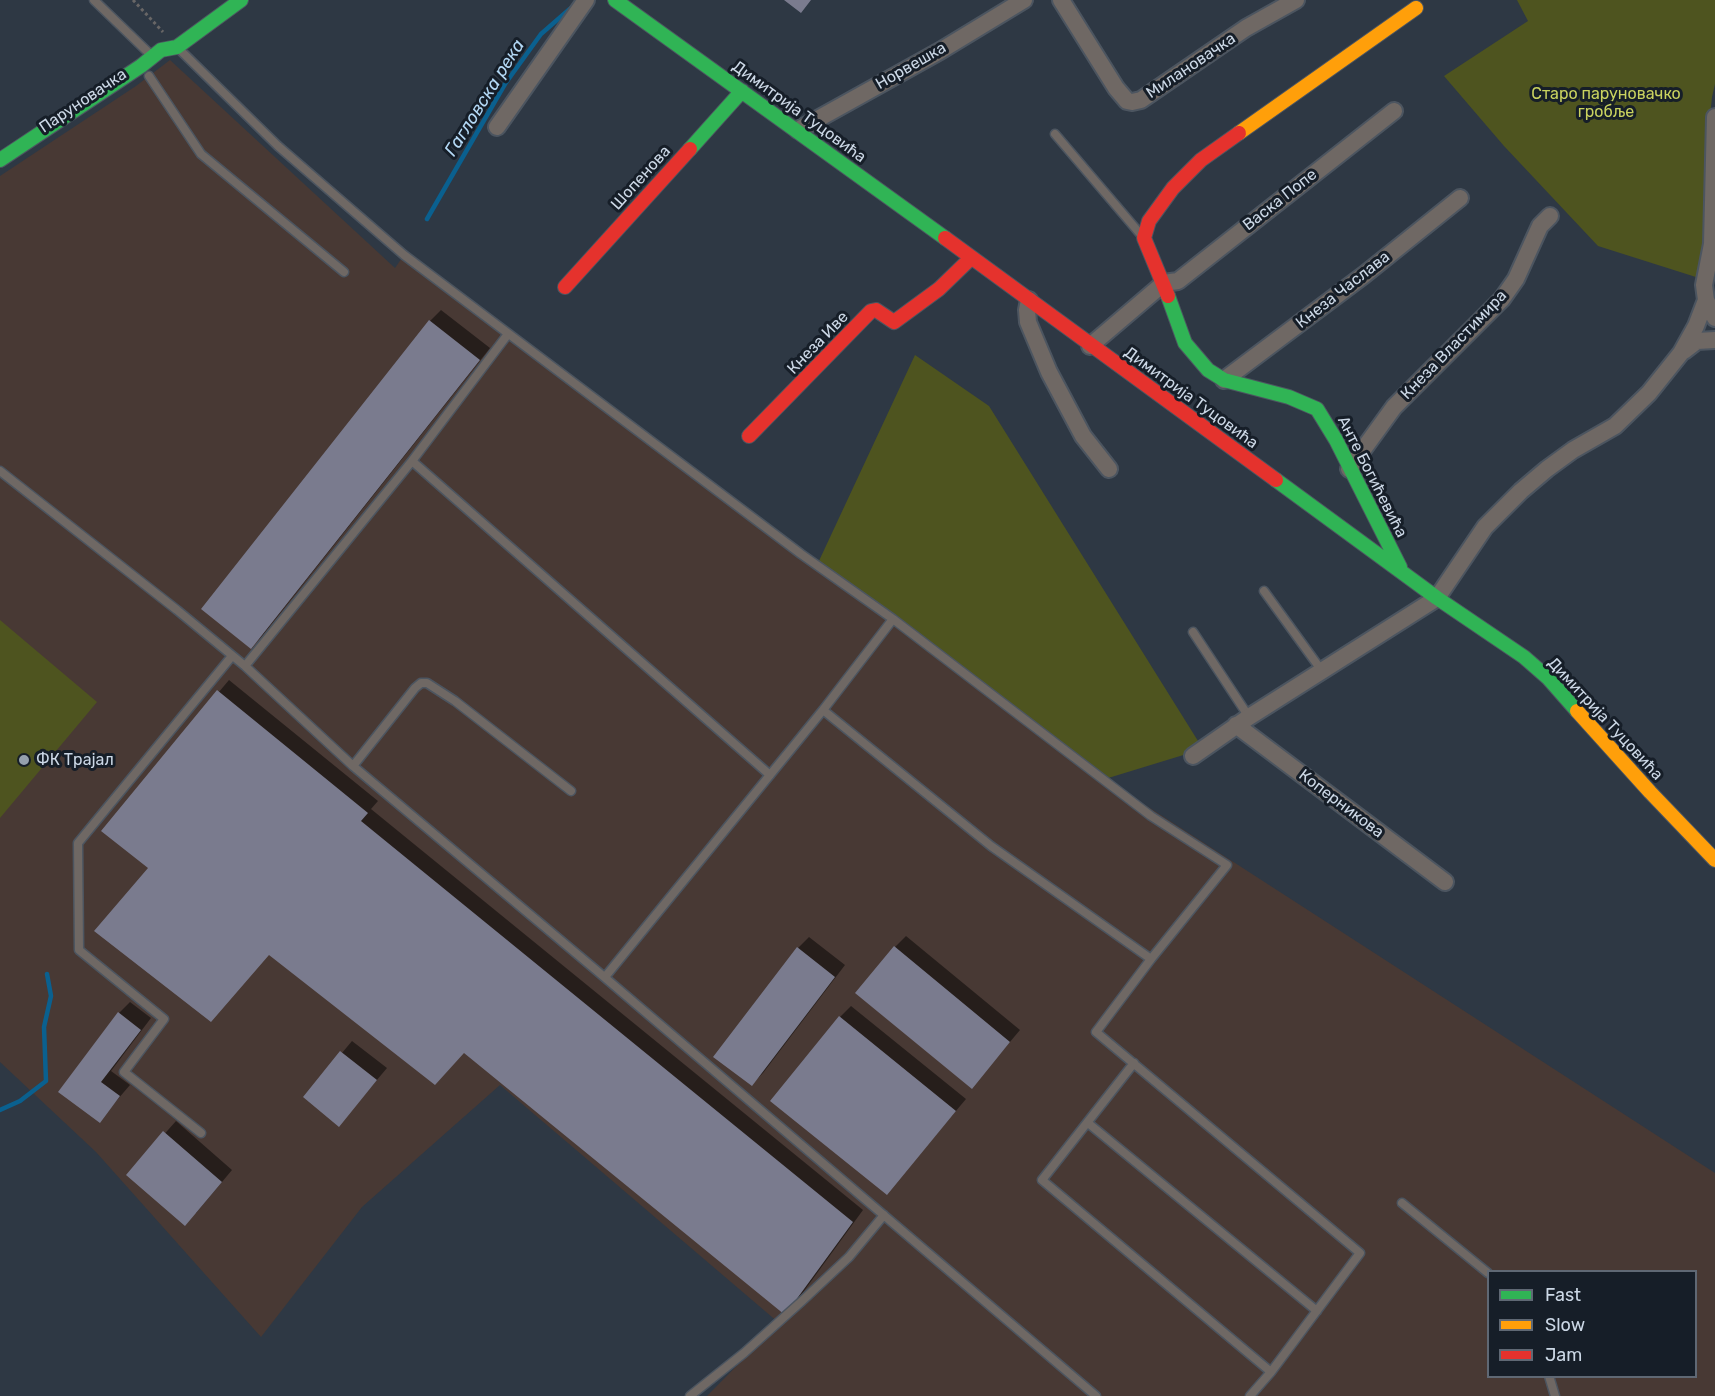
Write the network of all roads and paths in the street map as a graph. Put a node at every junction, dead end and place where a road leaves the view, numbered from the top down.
1 (94, 0) edge
2 (133, 0) edge
3 (241, 0) edge
4 (586, 0) edge
5 (615, 0) edge
6 (1023, 0) edge
7 (1061, 0) edge
8 (1296, 0) edge
9 (1416, 8) dead end
10 (177, 47) junction
11 (145, 71) junction
12 (742, 91) junction
13 (1394, 111) dead end
14 (1715, 117) edge
15 (497, 127) dead end
16 (798, 130) junction
17 (1055, 134) dead end
18 (49, 144) dead end
19 (5, 165) edge
20 (1460, 198) dead end
21 (1550, 216) dead end
22 (1144, 238) junction
23 (971, 258) junction
24 (344, 272) dead end
25 (1164, 283) junction
26 (565, 287) dead end
27 (1029, 300) junction
28 (1706, 300) junction
29 (1715, 318) edge
30 (508, 334) junction
31 (1715, 340) edge
32 (1090, 346) junction
33 (1681, 353) junction
34 (1224, 380) junction
35 (748, 436) dead end
36 (412, 462) junction
37 (1109, 469) dead end
38 (1349, 469) junction
39 (0, 471) edge
40 (1403, 572) junction
41 (1263, 591) dead end
42 (1437, 598) junction
43 (893, 619) junction
44 (1193, 632) dead end
45 (232, 656) junction
46 (244, 666) junction
47 (1322, 671) junction
48 (823, 710) junction
49 (1243, 721) junction
50 (1193, 756) dead end
51 (353, 766) junction
52 (770, 775) junction
53 (571, 791) dead end
54 (1715, 860) edge
55 (1445, 882) dead end
56 (1151, 959) junction
57 (605, 978) junction
58 (1134, 1063) junction
59 (1088, 1123) junction
60 (201, 1132) dead end
61 (1402, 1203) dead end
62 (884, 1215) junction
63 (1487, 1272) edge
64 (1317, 1311) junction
65 (1271, 1372) junction
66 (1549, 1378) edge
67 (690, 1396) edge
68 (1096, 1396) edge
69 (1250, 1396) edge
70 (1555, 1396) edge

1 - 11 lane
2 - 10 path
3 - 10 street, Паруновачка
4 - 15 street
5 - 12 street, Димитрија Туцовића
6 - 16 street, Норвешка
7 - 8 street, Милановачка
9 - 22 street
10 - 11 street, Паруновачка
10 - 11 street, Паруновачка
10 - 30 lane
11 - 19 street, Паруновачка
11 - 24 lane
12 - 16 street, Димитрија Туцовића
12 - 26 street, Шопенова
13 - 25 street, Васка Попе
14 - 28 street
16 - 23 street, Димитрија Туцовића
17 - 22 lane, Анте Богићевића
18 - 19 street, Паруновачка
20 - 34 street, Кнеза Часлава
21 - 38 street, Кнеза Властимира
22 - 25 street, Анте Богићевића
23 - 27 street, Димитрија Туцовића
23 - 35 street, Кнеза Иве
25 - 32 street, Васка Попе
25 - 34 street, Анте Богићевића
27 - 32 street, Димитрија Туцовића
27 - 37 street
28 - 29 street
28 - 33 street
30 - 36 lane
30 - 43 lane
31 - 33 street
32 - 40 street, Димитрија Туцовића
33 - 42 street
34 - 38 street, Анте Богићевића
36 - 46 lane
36 - 52 lane
38 - 40 street, Анте Богићевића
39 - 45 lane
40 - 42 street, Димитрија Туцовића
41 - 47 lane
42 - 47 street
42 - 54 street, Димитрија Туцовића
43 - 48 lane
43 - 56 lane
44 - 49 lane, Коперникова
45 - 46 lane
45 - 60 lane
46 - 51 lane
47 - 49 street
48 - 52 lane
48 - 56 lane
49 - 50 street
49 - 55 street, Коперникова
51 - 53 lane
51 - 57 lane
52 - 57 lane
56 - 58 lane
57 - 62 lane
58 - 59 lane
58 - 64 lane
59 - 64 lane
59 - 65 lane
61 - 63 lane
62 - 67 lane
62 - 68 lane
64 - 65 lane
65 - 69 lane
66 - 70 lane

